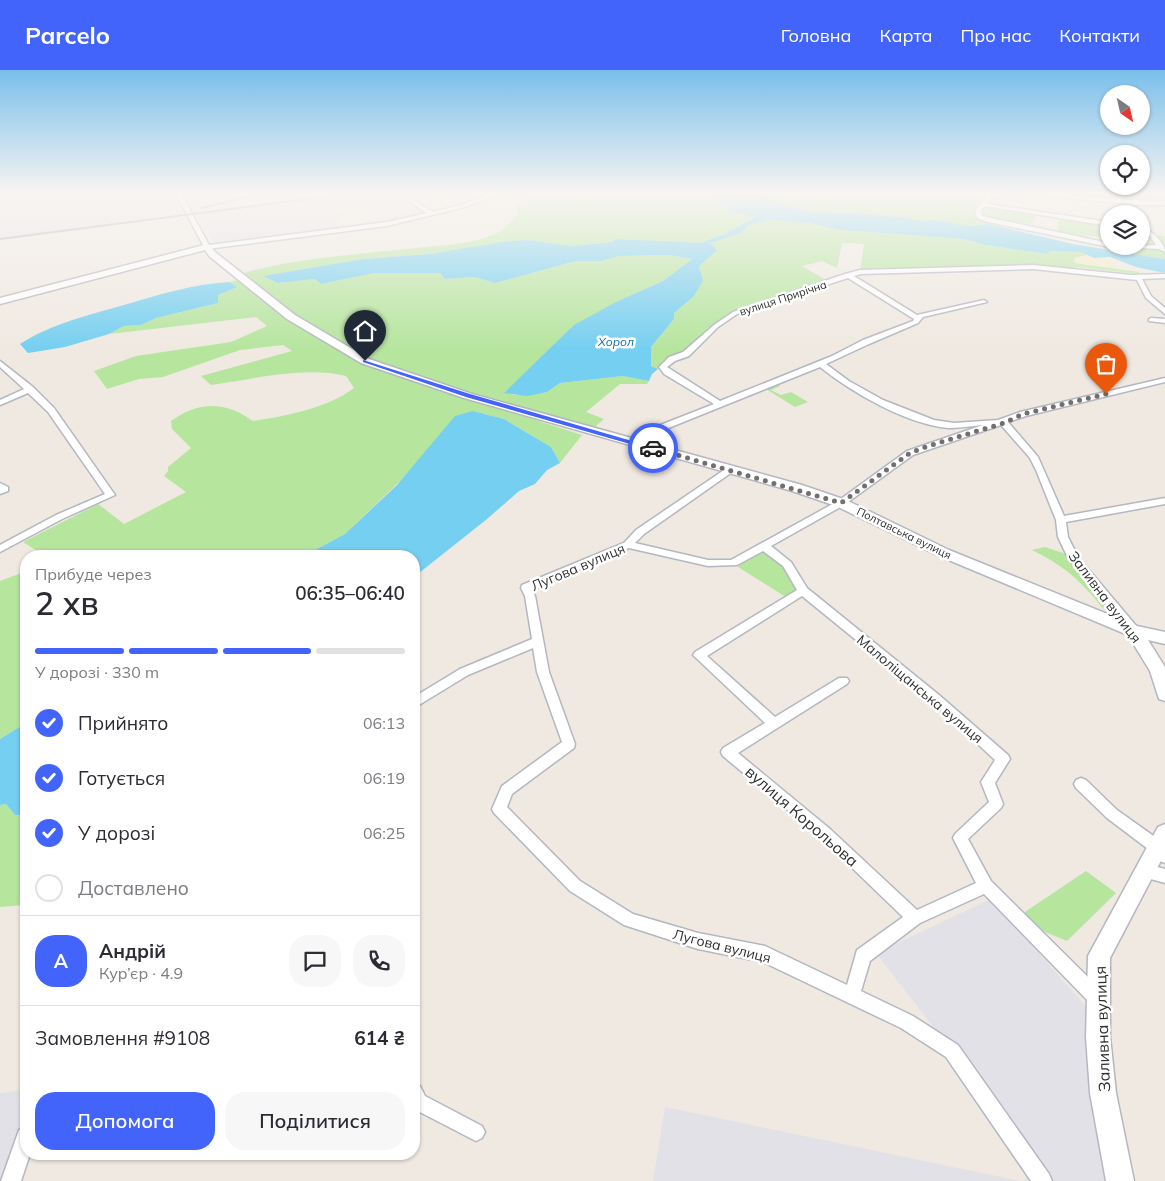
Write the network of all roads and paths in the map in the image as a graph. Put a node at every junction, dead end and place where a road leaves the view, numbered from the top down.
1 (217, 246) edge
2 (207, 247) junction
3 (847, 275) junction
4 (1165, 276) edge
5 (1135, 278) junction
6 (1165, 282) edge
7 (0, 301) edge
8 (984, 302) dead end
9 (1165, 312) edge
10 (918, 318) junction
11 (1151, 320) dead end
12 (1165, 321) edge
13 (0, 363) edge
14 (820, 364) junction
15 (1165, 380) edge
16 (1141, 387) junction
17 (30, 389) junction
18 (1165, 391) edge
19 (0, 403) edge
20 (718, 403) junction
21 (1004, 423) junction
22 (641, 445) junction
23 (730, 470) junction
24 (0, 486) edge
25 (0, 491) edge
26 (1165, 501) edge
27 (841, 503) junction
28 (1062, 520) junction
29 (628, 545) junction
30 (764, 546) junction
31 (0, 549) edge
32 (803, 591) junction
33 (1134, 631) junction
34 (1165, 638) edge
35 (538, 641) junction
36 (843, 681) dead end
37 (1165, 694) edge
38 (420, 700) edge
39 (774, 724) junction
40 (1081, 784) dead end
41 (1162, 845) edge
42 (1155, 874) edge
43 (986, 886) junction
44 (915, 918) junction
45 (852, 994) junction
46 (1097, 998) junction
47 (420, 1103) edge
48 (476, 1132) dead end
49 (20, 1155) edge
50 (11, 1181) edge
51 (1042, 1181) edge
52 (1120, 1181) edge

1 - 2 street
2 - 7 street
2 - 22 street, Полтавська вулиця
3 - 5 street, вулиця Прирічна
3 - 10 street
3 - 20 street, вулиця Прирічна
4 - 5 street, вулиця Прирічна
5 - 6 street
5 - 9 street
8 - 10 street
10 - 14 street
11 - 12 street
13 - 17 street
14 - 20 street
14 - 21 street
15 - 16 street, Лугова вулиця
16 - 18 street
16 - 21 street, Лугова вулиця
17 - 19 street
17 - 31 street
20 - 22 street
21 - 27 street, Лугова вулиця
21 - 28 street, Заливна вулиця
22 - 23 street, Полтавська вулиця
23 - 27 street, Полтавська вулиця
23 - 29 street
24 - 25 street
26 - 28 street
27 - 30 street, Лугова вулиця
27 - 33 street, Полтавська вулиця
28 - 33 street, Заливна вулиця
29 - 30 street, Лугова вулиця
29 - 35 street, Лугова вулиця
30 - 32 street, Малоліщанська вулиця
32 - 39 street
32 - 43 street, Малоліщанська вулиця
33 - 34 street, Полтавська вулиця
33 - 37 street, Заливна вулиця
35 - 38 street
35 - 45 street, Лугова вулиця
36 - 39 street, вулиця Корольова
39 - 44 street, вулиця Корольова
40 - 41 street
41 - 42 street, Заливна вулиця
42 - 46 street, Заливна вулиця
43 - 44 street
43 - 46 street, Малоліщанська вулиця
44 - 45 street
45 - 51 street, Лугова вулиця
46 - 52 street, Заливна вулиця
47 - 48 street
49 - 50 street

